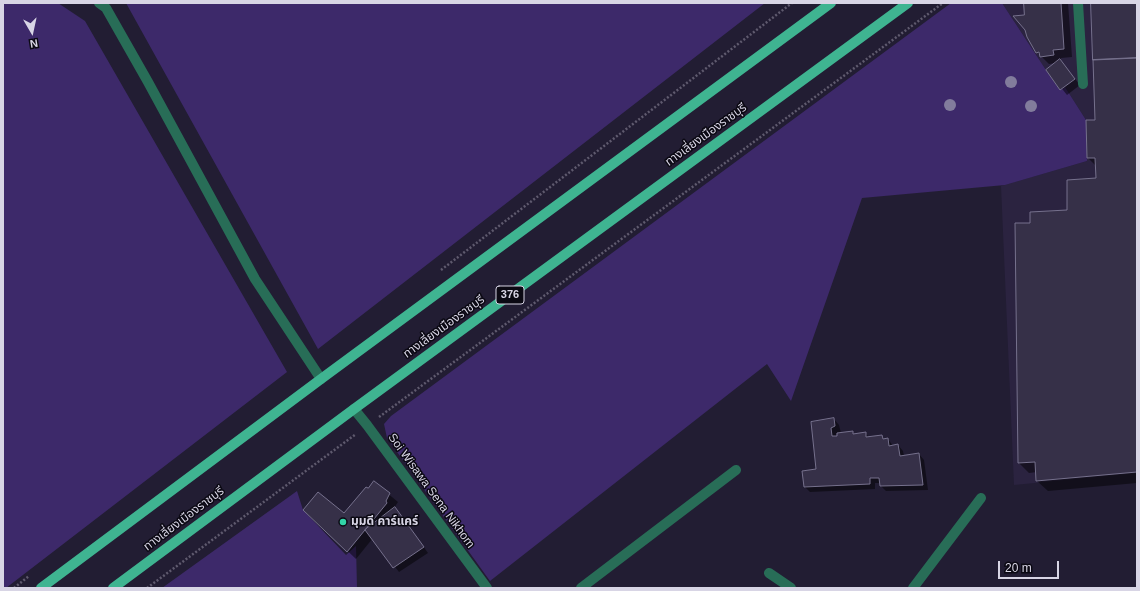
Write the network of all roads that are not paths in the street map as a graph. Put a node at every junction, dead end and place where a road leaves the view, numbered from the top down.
1 (99, 3) edge
2 (831, 3) edge
3 (908, 3) edge
4 (1078, 3) edge
5 (1084, 84) dead end
6 (321, 379) junction
7 (354, 410) junction
8 (736, 470) dead end
9 (981, 498) dead end
10 (769, 573) dead end
11 (41, 588) edge
12 (113, 588) edge
13 (487, 588) edge
14 (581, 588) edge
15 (791, 588) edge
16 (913, 588) edge

1 - 6 street
2 - 6 main road
3 - 7 main road, ทางเลี่ยงเมืองราชบุรี / 376
4 - 5 street
6 - 11 main road
7 - 12 main road, ทางเลี่ยงเมืองราชบุรี / 376
7 - 13 street, Soi Wisawa Sena Nikhom
8 - 14 street
9 - 16 street
10 - 15 street

